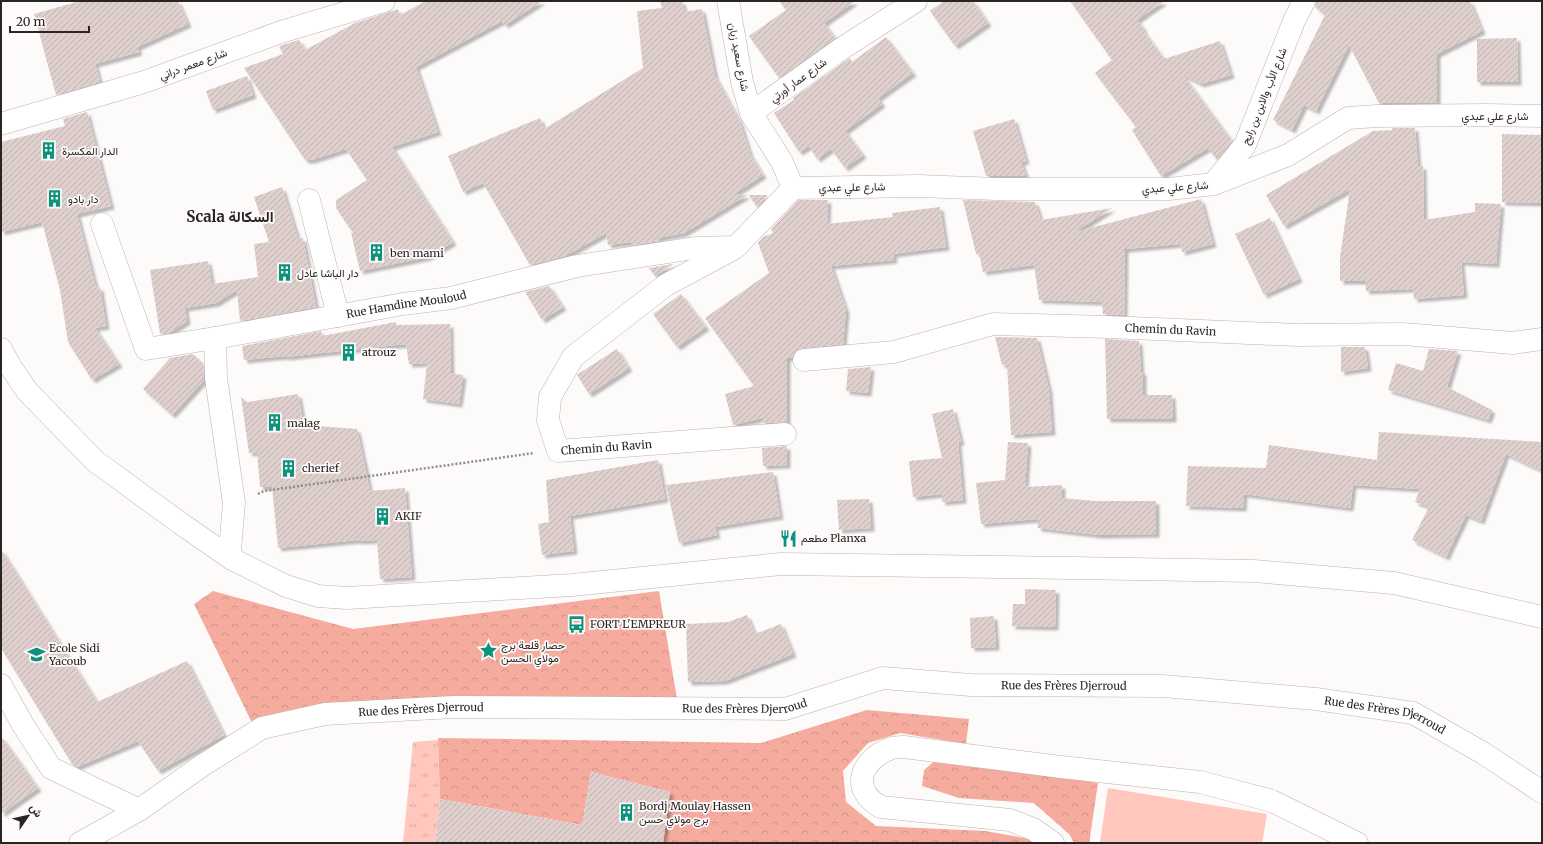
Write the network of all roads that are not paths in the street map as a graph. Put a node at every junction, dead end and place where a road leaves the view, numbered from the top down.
1 (384, 1) edge
2 (728, 1) edge
3 (916, 1) edge
4 (1304, 1) edge
5 (751, 113) junction
6 (1542, 116) edge
7 (1, 124) edge
8 (1214, 184) junction
9 (793, 188) junction
10 (308, 200) dead end
11 (102, 224) dead end
12 (736, 248) junction
13 (338, 316) junction
14 (215, 338) junction
15 (1542, 339) edge
16 (1, 349) edge
17 (804, 360) dead end
18 (785, 434) dead end
19 (232, 559) junction
20 (1542, 617) edge
21 (1, 685) edge
22 (1542, 792) edge
23 (139, 810) junction
24 (80, 843) edge
25 (1053, 843) edge
26 (1357, 843) edge

1 - 7 street, شارع معمر دراني
2 - 5 street, شارع سعيد زيان
3 - 5 street, شارع عمار أورتي
4 - 8 street, شارع الأب والابن بن رابح
5 - 9 street
6 - 8 street, شارع علي عبدي
8 - 9 street, شارع علي عبدي
9 - 12 street
10 - 13 street
11 - 14 street, Rue Hamdine Mouloud
12 - 13 street, Rue Hamdine Mouloud
12 - 18 street, Chemin du Ravin
13 - 14 street, Rue Hamdine Mouloud
14 - 19 street
15 - 17 street, Chemin du Ravin
16 - 19 street
19 - 20 street
21 - 23 street
22 - 23 street, Rue des Frères Djerroud
23 - 24 street, Rue des Frères Djerroud
25 - 26 street

